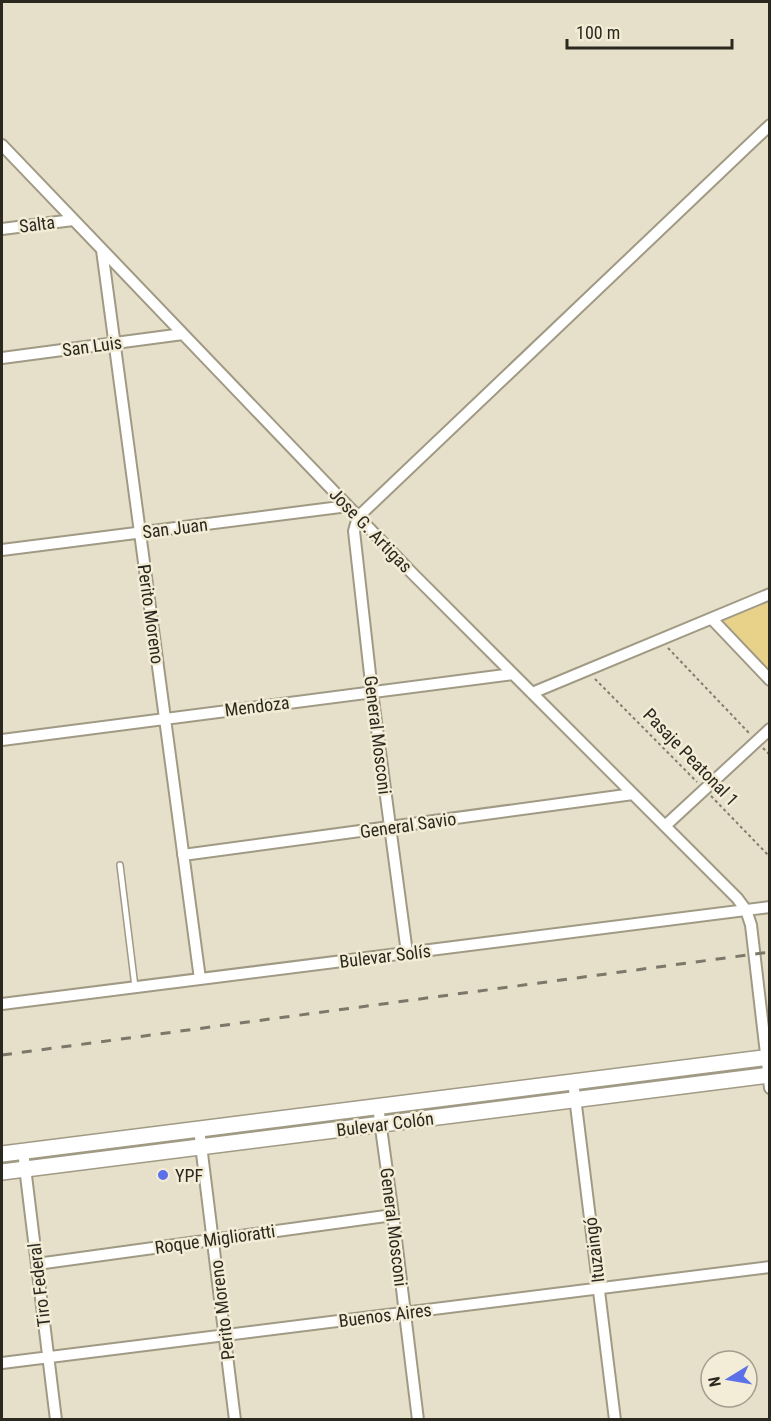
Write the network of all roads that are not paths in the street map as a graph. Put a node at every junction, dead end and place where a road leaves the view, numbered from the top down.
1 (770, 125) edge
2 (2, 145) edge
3 (73, 220) junction
4 (2, 229) edge
5 (102, 249) junction
6 (183, 334) junction
7 (115, 342) junction
8 (2, 358) edge
9 (348, 506) junction
10 (358, 517) junction
11 (140, 532) junction
12 (2, 550) edge
13 (770, 594) edge
14 (712, 619) junction
15 (513, 674) junction
16 (770, 680) edge
17 (372, 692) junction
18 (532, 693) junction
19 (165, 718) junction
20 (770, 729) edge
21 (2, 740) edge
22 (633, 794) junction
23 (665, 826) junction
24 (390, 827) junction
25 (183, 855) junction
26 (120, 865) dead end
27 (770, 907) edge
28 (746, 910) junction
29 (406, 953) junction
30 (200, 979) junction
31 (135, 987) junction
32 (2, 1004) edge
33 (768, 1057) edge
34 (769, 1079) edge
35 (573, 1082) junction
36 (575, 1099) junction
37 (378, 1106) junction
38 (380, 1124) junction
39 (199, 1129) junction
40 (134, 1137) junction
41 (201, 1147) junction
42 (23, 1151) junction
43 (2, 1154) edge
44 (136, 1155) junction
45 (25, 1169) junction
46 (2, 1172) edge
47 (393, 1215) junction
48 (214, 1239) junction
49 (37, 1264) junction
50 (770, 1267) edge
51 (598, 1288) junction
52 (405, 1312) junction
53 (225, 1335) junction
54 (47, 1358) junction
55 (2, 1363) edge
56 (56, 1419) edge
57 (235, 1419) edge
58 (418, 1419) edge
59 (615, 1419) edge

1 - 10 street
2 - 3 street, Jose G. Artigas
3 - 4 street, Salta
3 - 5 street, Jose G. Artigas
5 - 6 street, Jose G. Artigas
5 - 7 street, Perito Moreno
6 - 7 street, San Luis
6 - 9 street, Jose G. Artigas
7 - 8 street, San Luis
7 - 11 street, Perito Moreno
9 - 10 street, Jose G. Artigas
9 - 11 street, San Juan
10 - 15 street, Jose G. Artigas
10 - 17 street, General Mosconi
11 - 12 street, San Juan
11 - 19 street, Perito Moreno
13 - 14 street
14 - 16 street
14 - 18 street
15 - 17 street, Mendoza
15 - 18 street, Jose G. Artigas
17 - 19 street, Mendoza
17 - 24 street, General Mosconi
18 - 22 street, Jose G. Artigas
19 - 21 street, Mendoza
19 - 25 street, Perito Moreno
20 - 23 street
22 - 23 street, Jose G. Artigas
22 - 24 street, General Savio
23 - 28 street, Jose G. Artigas
24 - 25 street, General Savio
24 - 29 street, General Mosconi
25 - 30 street, Perito Moreno
26 - 31 lane
27 - 28 street, Bulevar Solís
28 - 29 street, Bulevar Solís
28 - 33 street
29 - 30 street, Bulevar Solís
30 - 31 street, Bulevar Solís
31 - 32 street, Bulevar Solís
33 - 34 street
33 - 35 main road, Bulevar Colón
34 - 36 main road, Bulevar Colón
35 - 36 street, Ituzaingó
35 - 37 main road, Bulevar Colón
36 - 38 main road, Bulevar Colón
36 - 51 street, Ituzaingó
37 - 38 street, General Mosconi
37 - 39 main road, Bulevar Colón
38 - 41 main road, Bulevar Colón
38 - 47 street, General Mosconi
39 - 40 main road, Bulevar Colón
39 - 41 street, Perito Moreno
40 - 42 main road, Bulevar Colón
40 - 44 lane
41 - 44 main road, Bulevar Colón
41 - 48 street, Perito Moreno
42 - 43 main road, Bulevar Colón
42 - 45 street, Tiro Federal
44 - 45 main road, Bulevar Colón
45 - 46 main road, Bulevar Colón
45 - 49 street, Tiro Federal
47 - 48 street, Roque Miglioratti
47 - 52 street, General Mosconi
48 - 49 street, Roque Miglioratti
48 - 53 street, Perito Moreno
49 - 54 street, Tiro Federal
50 - 51 street, Buenos Aires
51 - 52 street, Buenos Aires
51 - 59 street, Ituzaingó
52 - 53 street, Buenos Aires
52 - 58 street, General Mosconi
53 - 54 street, Buenos Aires
53 - 57 street, Perito Moreno
54 - 55 street, Buenos Aires
54 - 56 street, Tiro Federal

